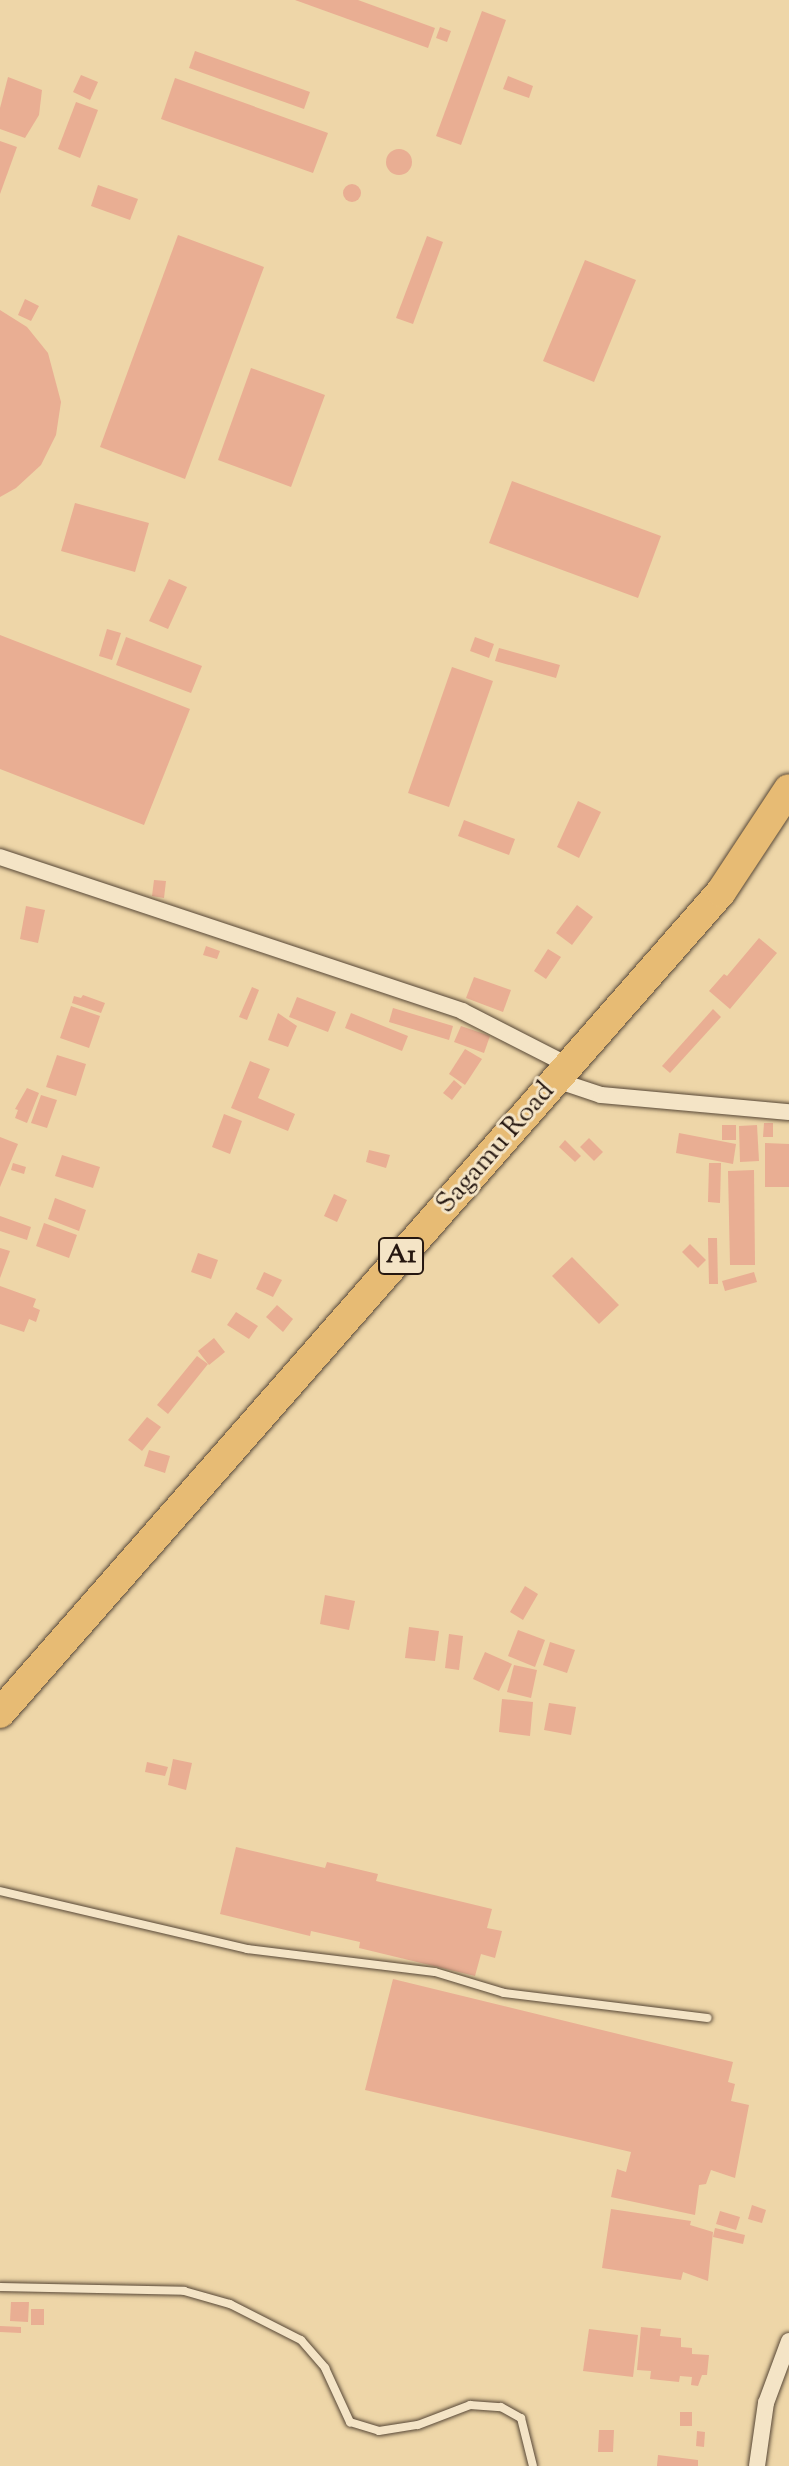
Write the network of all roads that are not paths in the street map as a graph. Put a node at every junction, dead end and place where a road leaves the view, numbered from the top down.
1 (789, 789) edge
2 (2, 863) edge
3 (562, 1072) junction
4 (789, 1112) edge
5 (0, 1713) edge
6 (0, 1891) edge
7 (707, 2018) dead end
8 (0, 2287) edge
9 (789, 2341) edge
10 (533, 2466) edge
11 (757, 2466) edge

1 - 3 highway, Sagamu Road / A1
2 - 3 street
3 - 4 street
3 - 5 highway, Sagamu Road / A1
6 - 7 lane
8 - 10 lane
9 - 11 street

